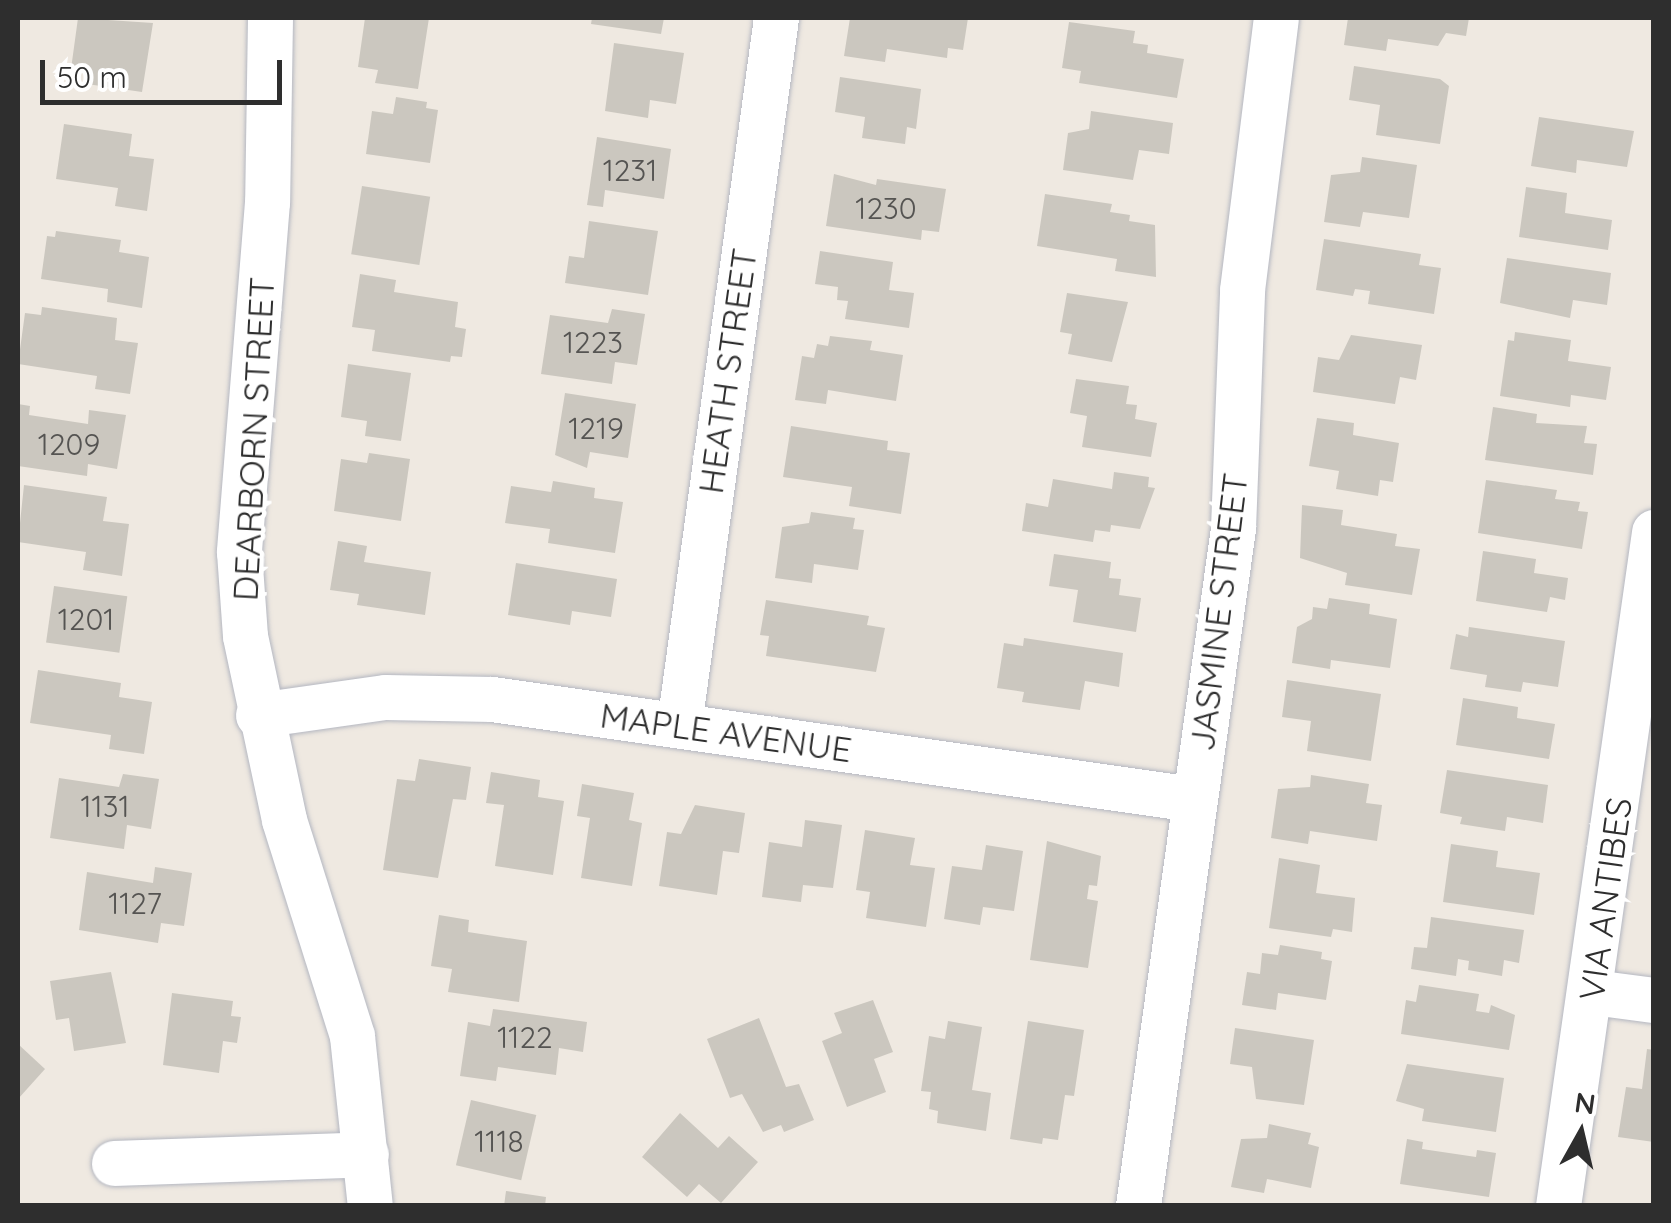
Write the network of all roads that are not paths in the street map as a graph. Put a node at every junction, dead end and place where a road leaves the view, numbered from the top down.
1 (270, 18) edge
2 (776, 18) edge
3 (1276, 18) edge
4 (1654, 532) edge
5 (1648, 624) edge
6 (258, 715) junction
7 (678, 726) junction
8 (1193, 799) junction
9 (1593, 992) junction
10 (1654, 1000) edge
11 (366, 1154) junction
12 (114, 1163) dead end
13 (370, 1206) edge
14 (1138, 1206) edge
15 (1558, 1206) edge

1 - 6 street, DEARBORN STREET
2 - 7 street, HEATH STREET
3 - 8 street, JASMINE STREET
4 - 5 street, VIA ANTIBES
5 - 9 street, VIA ANTIBES
6 - 7 street, MAPLE AVENUE
6 - 11 street, DEARBORN STREET
7 - 8 street, MAPLE AVENUE
8 - 14 street, JASMINE STREET
9 - 10 street
9 - 15 street, VIA ANTIBES
11 - 12 street
11 - 13 street, DEARBORN STREET

